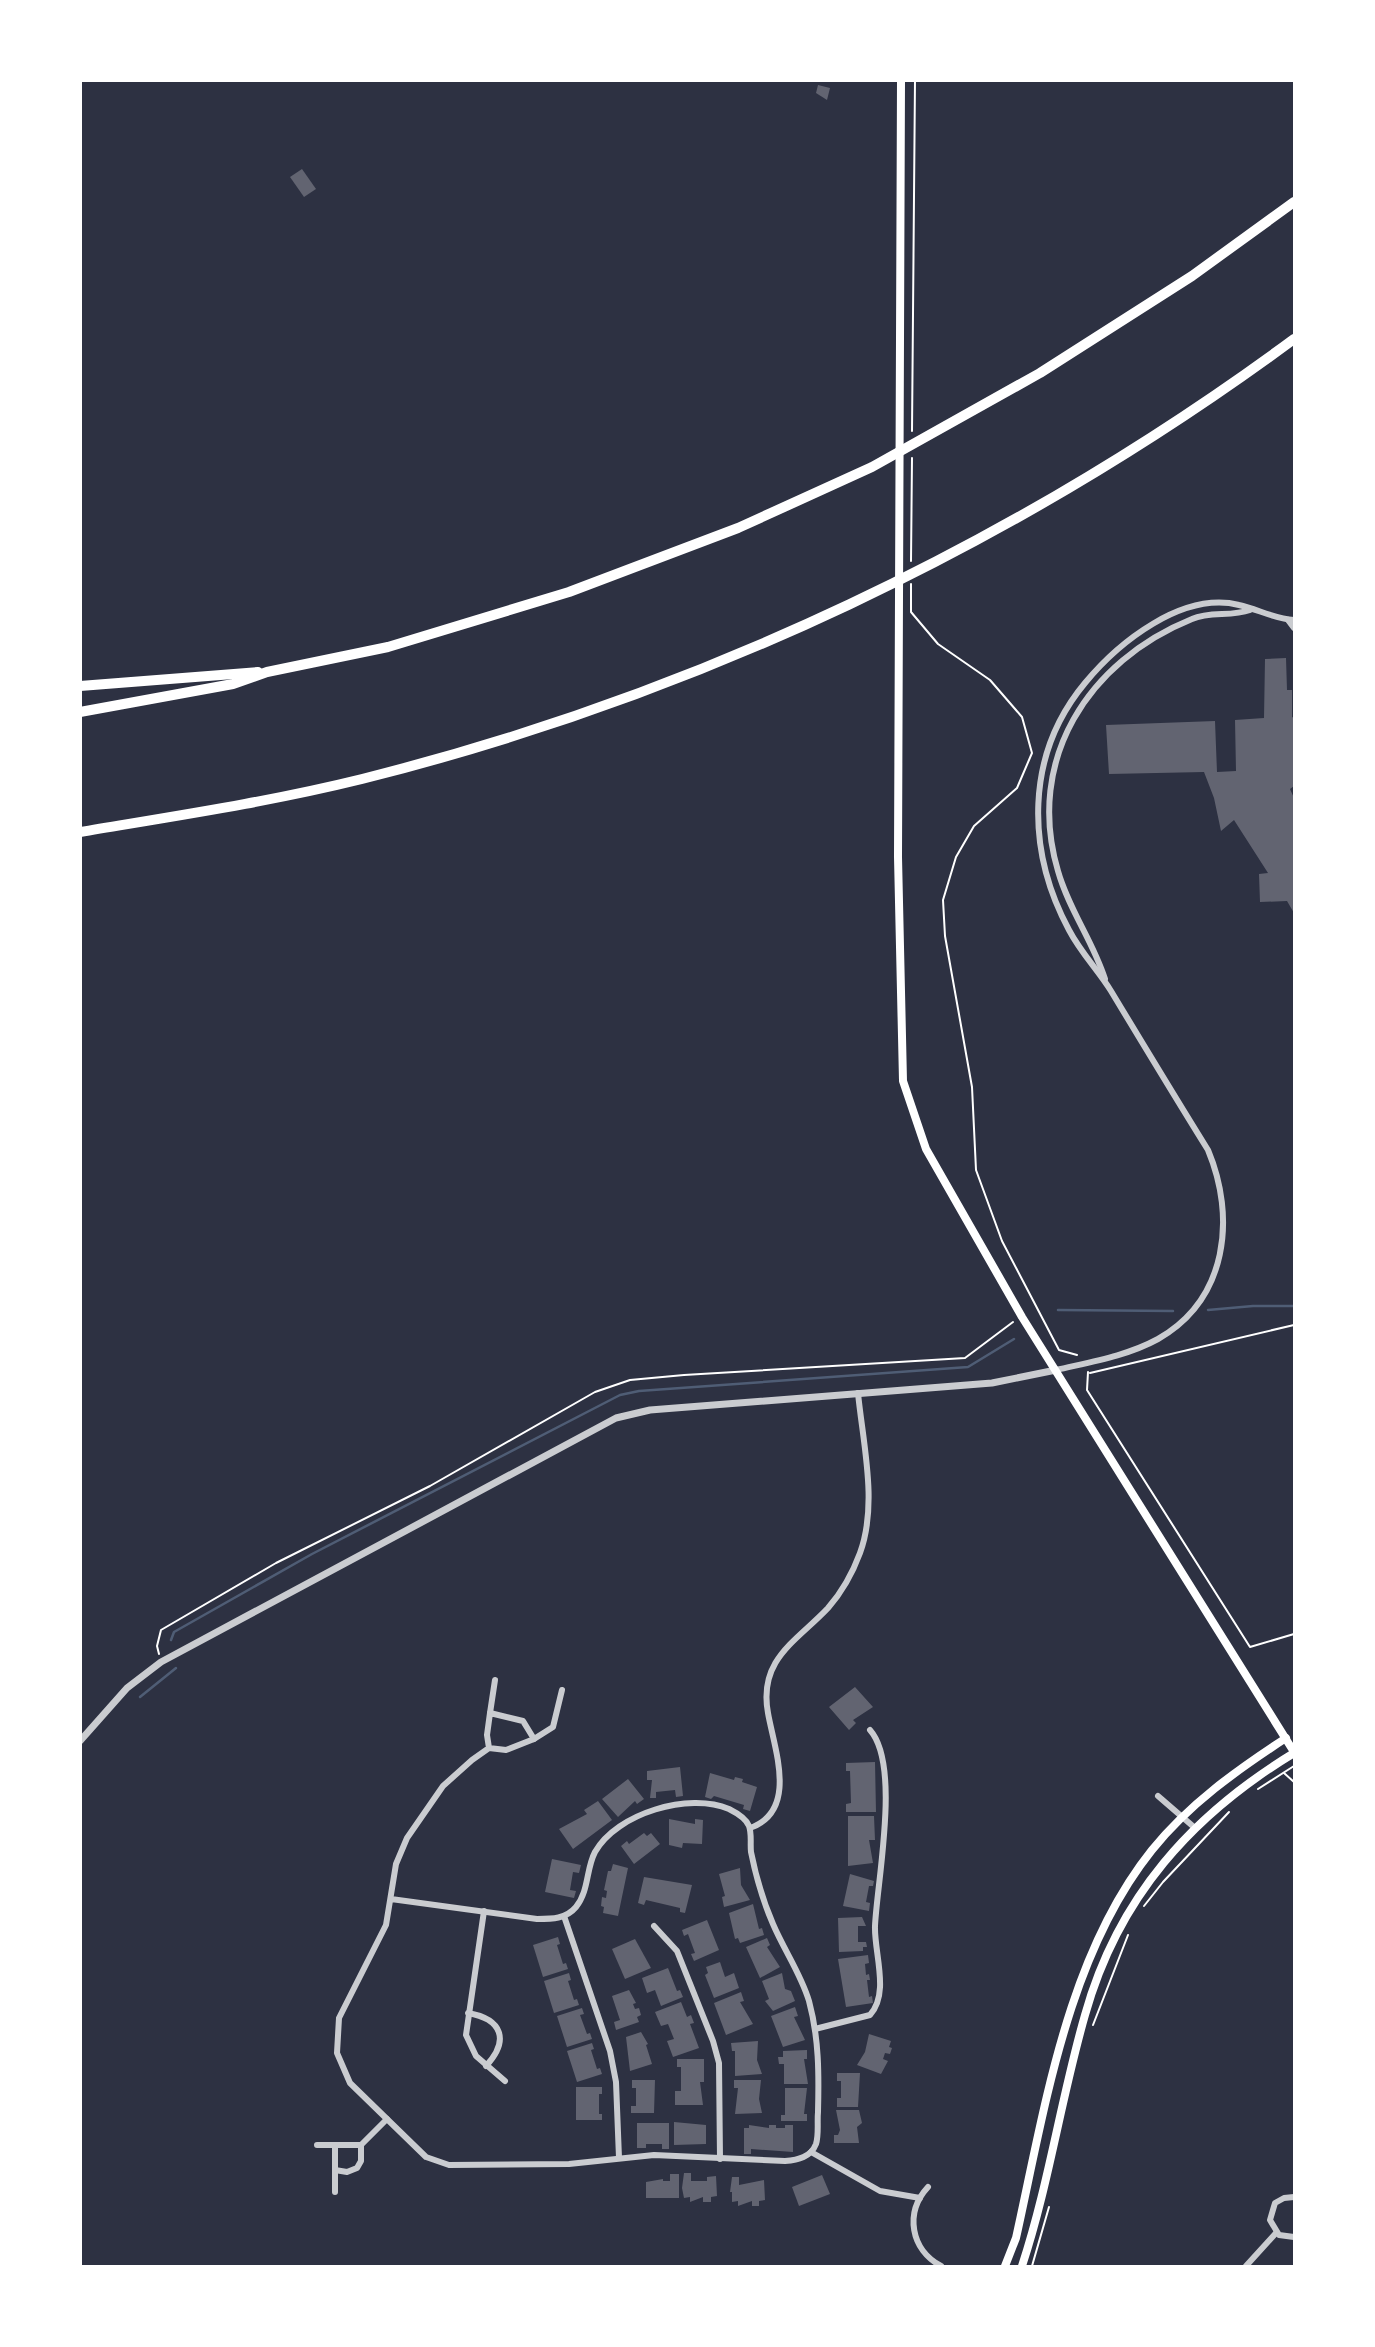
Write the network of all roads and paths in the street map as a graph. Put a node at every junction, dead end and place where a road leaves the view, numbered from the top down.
1 (901, 80) edge
2 (915, 80) edge
3 (1294, 202) edge
4 (1294, 339) edge
5 (912, 435) dead end
6 (912, 448) dead end
7 (911, 571) dead end
8 (911, 585) dead end
9 (1250, 610) junction
10 (1291, 620) edge
11 (1294, 628) edge
12 (267, 672) junction
13 (80, 686) edge
14 (80, 712) edge
15 (80, 832) edge
16 (1107, 984) junction
17 (1294, 1325) edge
18 (1078, 1356) dead end
19 (1056, 1370) junction
20 (858, 1393) junction
21 (1294, 1634) edge
22 (495, 1680) dead end
23 (562, 1690) dead end
24 (490, 1713) junction
25 (870, 1730) dead end
26 (1290, 1736) edge
27 (534, 1739) junction
28 (80, 1741) edge
29 (489, 1748) junction
30 (1294, 1752) edge
31 (1294, 1766) edge
32 (1283, 1773) junction
33 (1294, 1782) edge
34 (1250, 1794) dead end
35 (1158, 1796) dead end
36 (1230, 1811) dead end
37 (1182, 1817) junction
38 (750, 1828) junction
39 (1195, 1828) junction
40 (391, 1899) junction
41 (1142, 1909) dead end
42 (484, 1911) junction
43 (564, 1916) junction
44 (654, 1926) dead end
45 (1130, 1930) dead end
46 (468, 2013) junction
47 (815, 2029) junction
48 (1089, 2035) dead end
49 (486, 2066) junction
50 (505, 2081) dead end
51 (387, 2119) junction
52 (317, 2145) dead end
53 (335, 2145) junction
54 (361, 2145) junction
55 (811, 2152) junction
56 (619, 2158) junction
57 (720, 2159) junction
58 (335, 2170) junction
59 (928, 2188) dead end
60 (335, 2192) dead end
61 (1294, 2197) edge
62 (920, 2198) junction
63 (1051, 2199) dead end
64 (1276, 2233) junction
65 (1294, 2237) edge
66 (941, 2266) edge
67 (1005, 2266) edge
68 (1022, 2266) edge
69 (1032, 2266) edge
70 (1246, 2266) edge

1 - 19 main road
2 - 5 path
3 - 12 highway
4 - 15 highway
6 - 7 path
8 - 18 path
9 - 10 street
9 - 16 street
9 - 16 street
10 - 11 street
12 - 13 highway
12 - 14 highway
16 - 19 street
17 - 21 path
19 - 20 street
19 - 26 main road
20 - 28 street
20 - 38 street
22 - 24 street
23 - 27 street
24 - 27 street
24 - 29 street
25 - 47 street
26 - 30 main road
26 - 37 main road
27 - 29 street
29 - 40 street
30 - 39 main road
31 - 32 path
32 - 33 path
32 - 34 path
35 - 37 street
36 - 41 path
37 - 39 street
37 - 67 main road
38 - 43 street
38 - 47 street
39 - 68 main road
40 - 42 street
40 - 51 street
42 - 43 street
42 - 46 street
43 - 56 street
44 - 57 street
45 - 48 path
46 - 49 street
46 - 49 street
47 - 55 street
49 - 50 street
51 - 54 street
51 - 56 street
52 - 53 street
53 - 54 street
53 - 58 street
54 - 58 street
55 - 57 street
55 - 62 street
56 - 57 street
58 - 60 street
59 - 62 street
61 - 64 street
62 - 66 street
63 - 69 path
64 - 65 street
64 - 70 street

